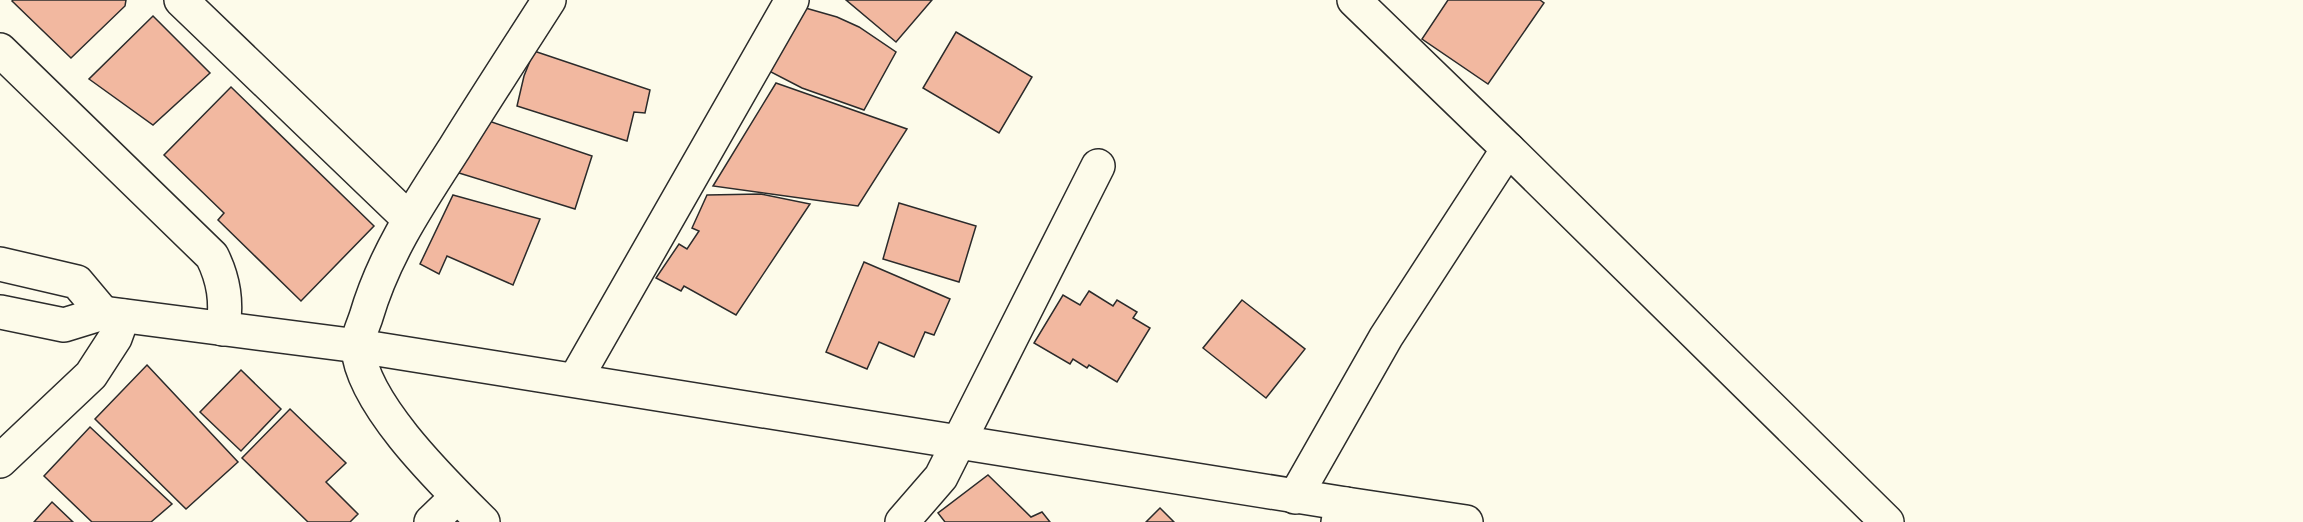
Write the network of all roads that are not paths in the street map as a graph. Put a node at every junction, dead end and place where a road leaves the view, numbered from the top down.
1 (181, 0) edge
2 (549, 0) edge
3 (792, 0) edge
4 (1354, 0) edge
5 (0, 50) edge
6 (1508, 149) junction
7 (1098, 166) dead end
8 (409, 219) junction
9 (0, 264) edge
10 (0, 312) edge
11 (113, 314) junction
12 (223, 329) junction
13 (358, 346) junction
14 (575, 380) junction
15 (958, 443) junction
16 (0, 461) edge
17 (457, 496) junction
18 (1295, 497) junction
19 (1342, 513) edge
20 (431, 522) edge
21 (483, 522) edge
22 (902, 522) edge
23 (1466, 522) edge
24 (1887, 522) edge

1 - 8 street
2 - 8 street
3 - 14 street
4 - 6 street
5 - 12 street
6 - 18 street
6 - 24 street
7 - 15 street
8 - 13 street
9 - 11 street
10 - 11 street
11 - 12 street
11 - 16 street
12 - 13 street
13 - 14 street
13 - 17 street
14 - 15 street
15 - 18 street
15 - 22 street
17 - 20 street
17 - 21 street
18 - 19 street
19 - 23 street

